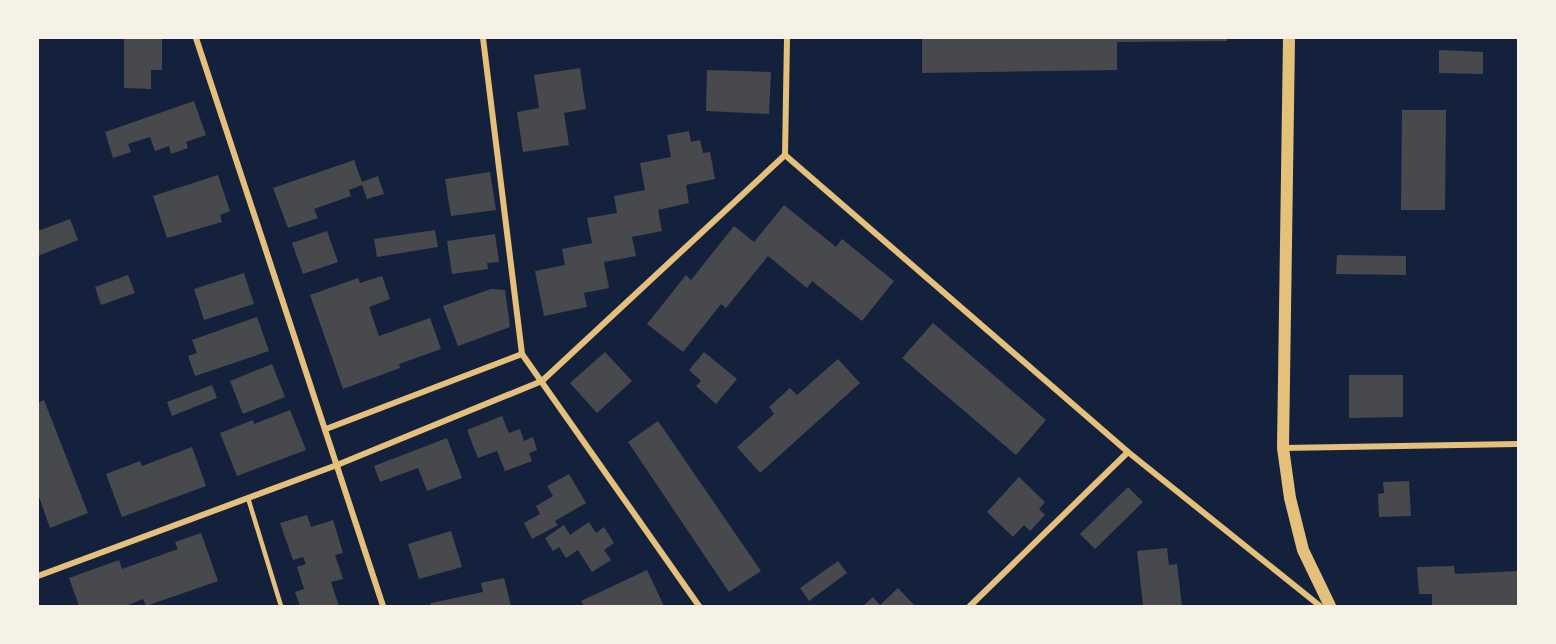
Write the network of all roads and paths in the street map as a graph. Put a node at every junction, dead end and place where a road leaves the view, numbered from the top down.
1 (196, 38) edge
2 (483, 38) edge
3 (787, 38) edge
4 (1289, 38) edge
5 (785, 155) junction
6 (522, 354) junction
7 (542, 381) junction
8 (326, 429) junction
9 (1518, 444) edge
10 (1283, 448) junction
11 (1128, 452) junction
12 (337, 465) junction
13 (248, 498) junction
14 (38, 576) edge
15 (281, 606) edge
16 (383, 606) edge
17 (699, 606) edge
18 (970, 606) edge
19 (1320, 606) edge
20 (1330, 606) edge

1 - 8 street
2 - 6 street
3 - 5 street
4 - 10 main road
5 - 7 street
5 - 11 street
6 - 7 street
6 - 8 street
7 - 12 street
7 - 17 street
8 - 12 street
9 - 10 street
10 - 20 main road
11 - 18 street
11 - 19 street
12 - 13 street
12 - 16 street
13 - 14 street
13 - 15 lane

